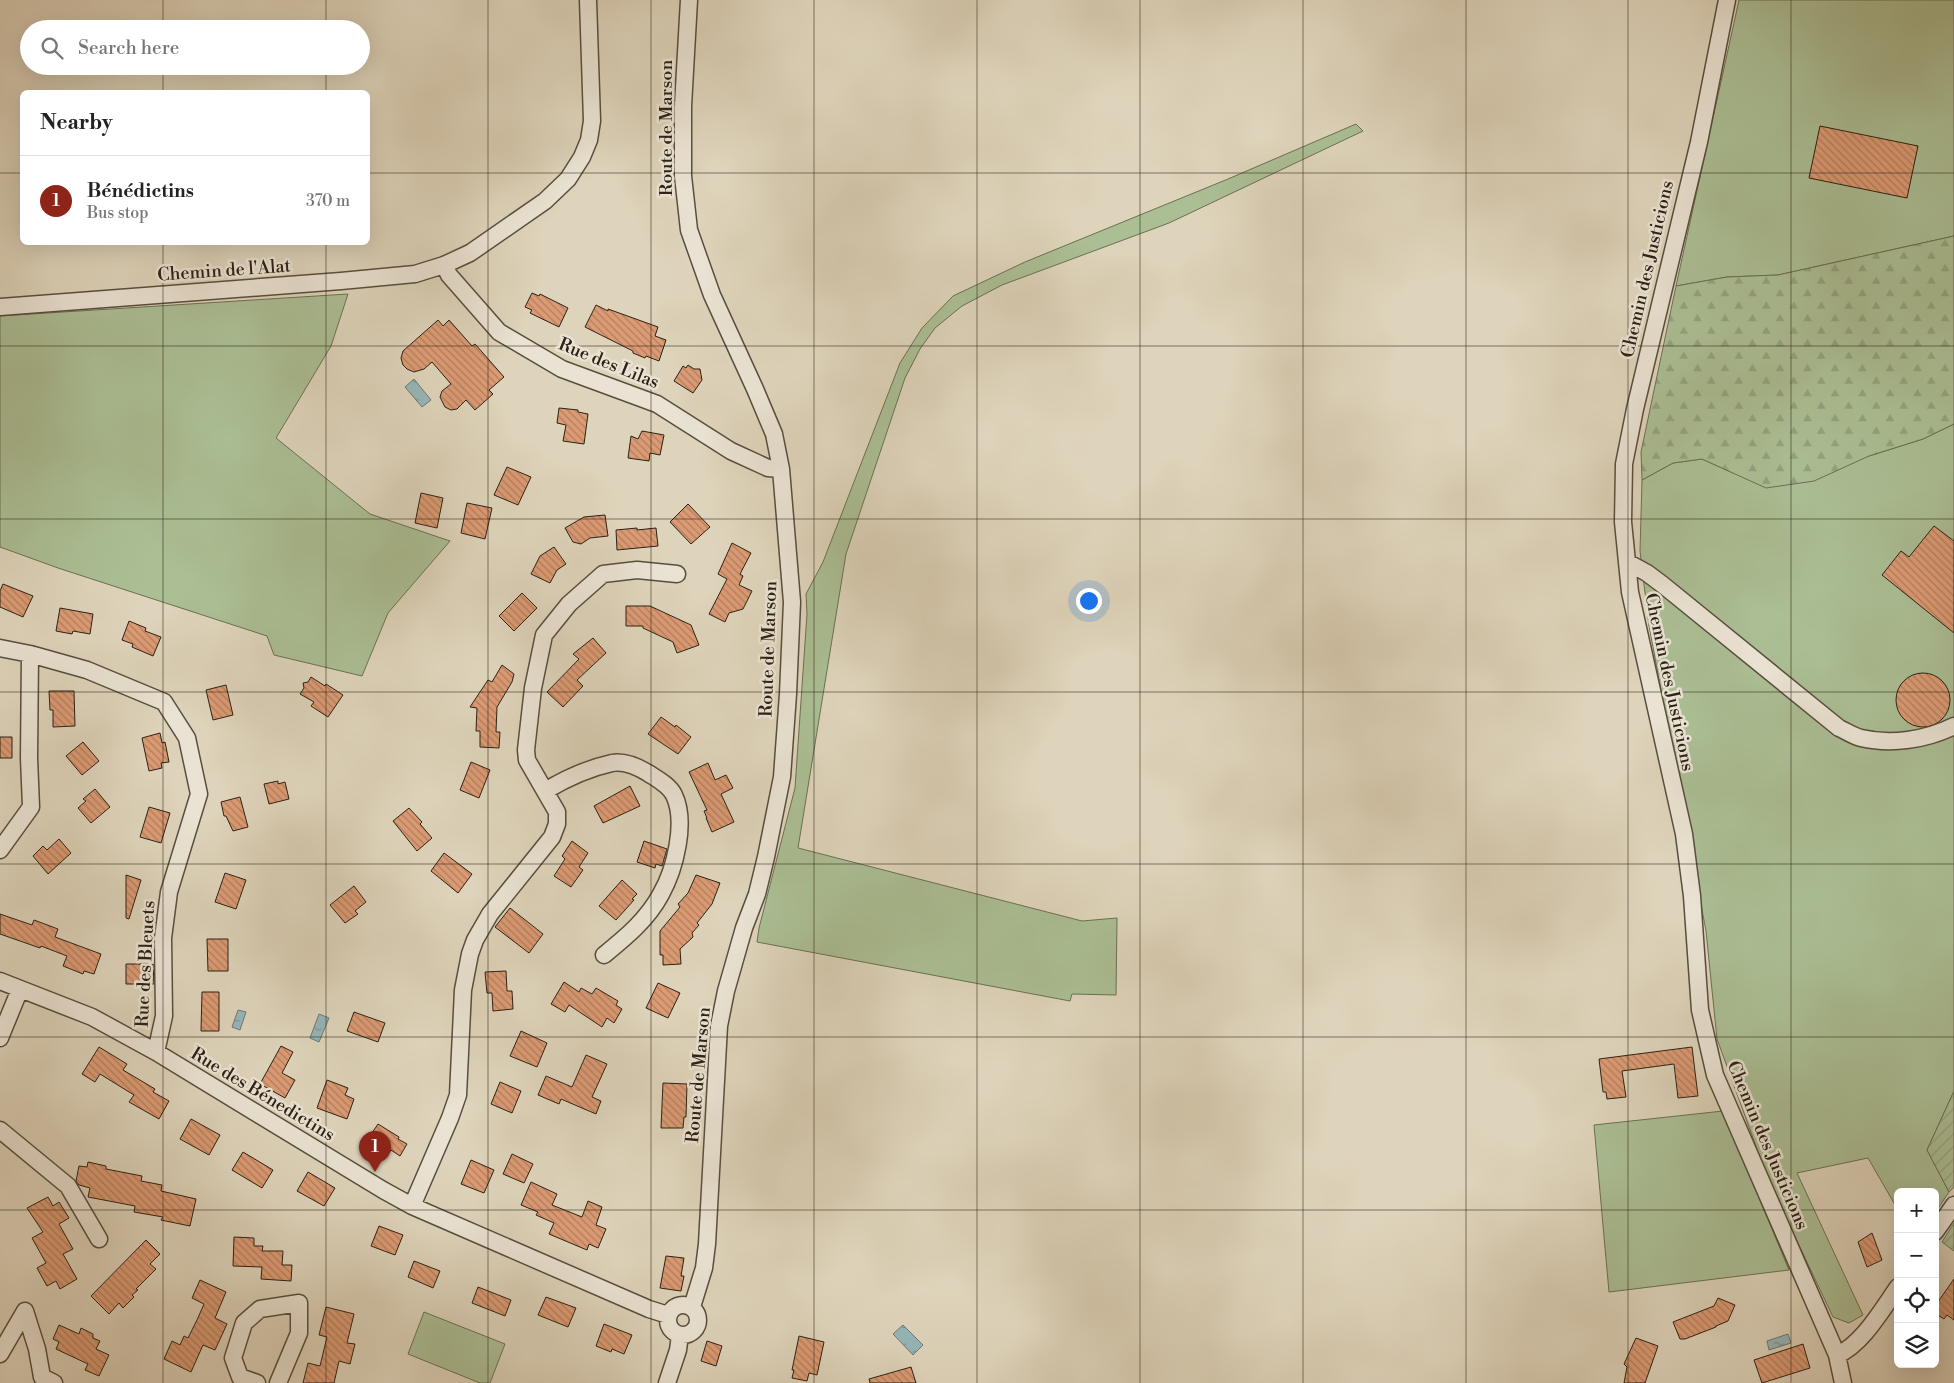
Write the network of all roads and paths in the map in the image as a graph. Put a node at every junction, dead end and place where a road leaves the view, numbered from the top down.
1 (588, 0) edge
2 (689, 0) edge
3 (1727, 0) edge
4 (444, 265) junction
5 (0, 307) edge
6 (781, 469) junction
7 (1627, 562) junction
8 (677, 574) dead end
9 (0, 648) edge
10 (30, 654) junction
11 (1954, 726) edge
12 (545, 791) junction
13 (0, 850) edge
14 (604, 955) dead end
15 (0, 981) edge
16 (20, 989) junction
17 (0, 1038) edge
18 (156, 1052) junction
19 (0, 1130) edge
20 (1954, 1205) edge
21 (412, 1206) junction
22 (1939, 1226) edge
23 (99, 1239) dead end
24 (1894, 1293) edge
25 (692, 1307) junction
26 (668, 1315) junction
27 (680, 1335) junction
28 (0, 1354) edge
29 (1837, 1355) junction
30 (54, 1383) edge
31 (257, 1383) edge
32 (278, 1383) edge
33 (667, 1383) edge
34 (1843, 1383) edge

1 - 4 street, Chemin de l'Alat
2 - 6 street, Route de Marson
3 - 7 street, Chemin des Justicions
4 - 5 street, Chemin de l'Alat
4 - 6 street, Rue des Lilas
6 - 25 street, Route de Marson
7 - 11 street
7 - 29 street, Chemin des Justicions
8 - 12 street
9 - 10 street, Rue des Bleuets
10 - 13 street
10 - 18 street, Rue des Bleuets
12 - 14 street
12 - 21 street
15 - 16 street, Rue des Bénedictins
16 - 17 street
16 - 18 street, Rue des Bénedictins
18 - 21 street, Rue des Bénedictins
19 - 23 street
20 - 22 street
21 - 26 street, Rue des Bénedictins
24 - 29 street
25 - 26 street
25 - 27 street
26 - 27 street
27 - 33 street
28 - 30 street
29 - 34 street, Chemin des Justicions
31 - 32 street

